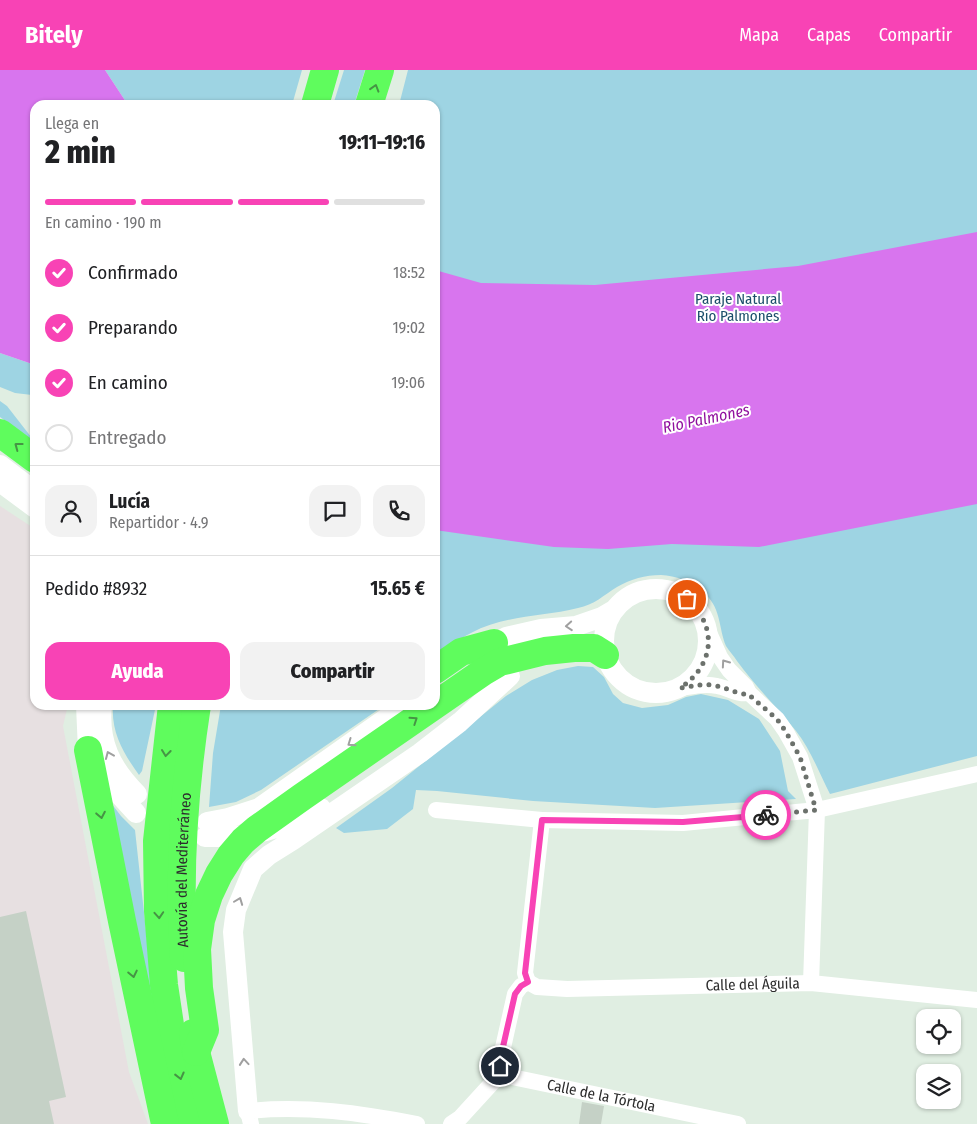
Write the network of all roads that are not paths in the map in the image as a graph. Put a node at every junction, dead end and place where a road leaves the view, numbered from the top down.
1 (325, 70) edge
2 (380, 70) edge
3 (316, 100) edge
4 (371, 100) edge
5 (0, 433) edge
6 (30, 455) edge
7 (0, 465) edge
8 (0, 482) edge
9 (30, 487) edge
10 (30, 504) edge
11 (614, 610) junction
12 (707, 628) junction
13 (494, 643) junction
14 (607, 660) junction
15 (440, 667) edge
16 (510, 676) junction
17 (440, 681) edge
18 (680, 688) junction
19 (748, 694) junction
20 (440, 702) edge
21 (86, 710) edge
22 (102, 710) edge
23 (171, 710) edge
24 (196, 710) edge
25 (398, 710) edge
26 (428, 710) edge
27 (88, 750) junction
28 (977, 774) edge
29 (436, 810) dead end
30 (816, 810) junction
31 (542, 820) junction
32 (528, 982) junction
33 (812, 983) junction
34 (976, 1004) edge
35 (196, 1052) junction
36 (503, 1071) junction
37 (250, 1117) edge
38 (165, 1124) edge
39 (192, 1124) edge
40 (216, 1124) edge
41 (417, 1124) edge
42 (451, 1124) edge
43 (738, 1124) edge

1 - 3 highway
4 -> 2 highway
6 -> 5 highway
7 - 9 street
8 - 10 street
11 - 12 street
11 -> 13 street
11 - 14 street
12 - 18 street
19 -> 12 street
13 - 15 highway
13 - 17 street
14 - 16 street
14 - 18 street
20 -> 14 highway
25 -> 16 street
37 -> 16 street
18 - 19 street
19 - 30 street
21 - 27 street
27 -> 22 street
23 -> 39 highway, Autovía del Mediterráneo
24 - 35 highway, Autovía del Mediterráneo
35 -> 26 highway
27 -> 38 highway
28 - 30 street
29 - 31 street
30 - 31 street
30 - 33 street
31 - 32 street
32 - 33 street, Calle del Águila
32 - 36 street
33 - 34 street, Calle del Águila
35 - 40 highway, Autovía del Mediterráneo
36 - 42 street
36 - 43 street, Calle de la Tórtola
37 - 41 street

